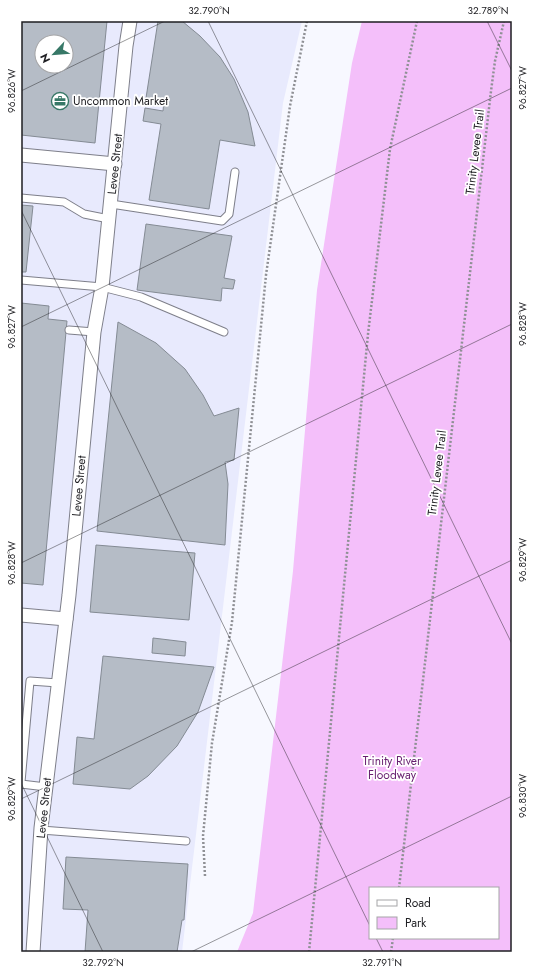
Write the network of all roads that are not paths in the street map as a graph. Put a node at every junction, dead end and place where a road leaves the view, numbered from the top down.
1 (130, 21) edge
2 (21, 155) edge
3 (115, 164) junction
4 (235, 172) dead end
5 (21, 198) edge
6 (111, 204) junction
7 (109, 219) junction
8 (21, 280) edge
9 (102, 287) junction
10 (69, 330) dead end
11 (94, 332) junction
12 (224, 332) dead end
13 (21, 614) edge
14 (66, 619) junction
15 (58, 683) junction
16 (21, 783) edge
17 (46, 787) junction
18 (41, 830) junction
19 (186, 841) dead end
20 (33, 952) edge

1 - 3 street, Levee Street
2 - 3 street
3 - 6 street, Levee Street
4 - 6 lane
5 - 7 lane
6 - 7 street, Levee Street
7 - 9 street, Levee Street
8 - 9 lane
9 - 11 street, Levee Street
9 - 12 lane
10 - 11 lane
11 - 14 street, Levee Street
13 - 14 street
14 - 15 street, Levee Street
15 - 16 lane
15 - 17 street, Levee Street
16 - 17 lane
17 - 18 street, Levee Street
18 - 19 lane
18 - 20 street, Levee Street

